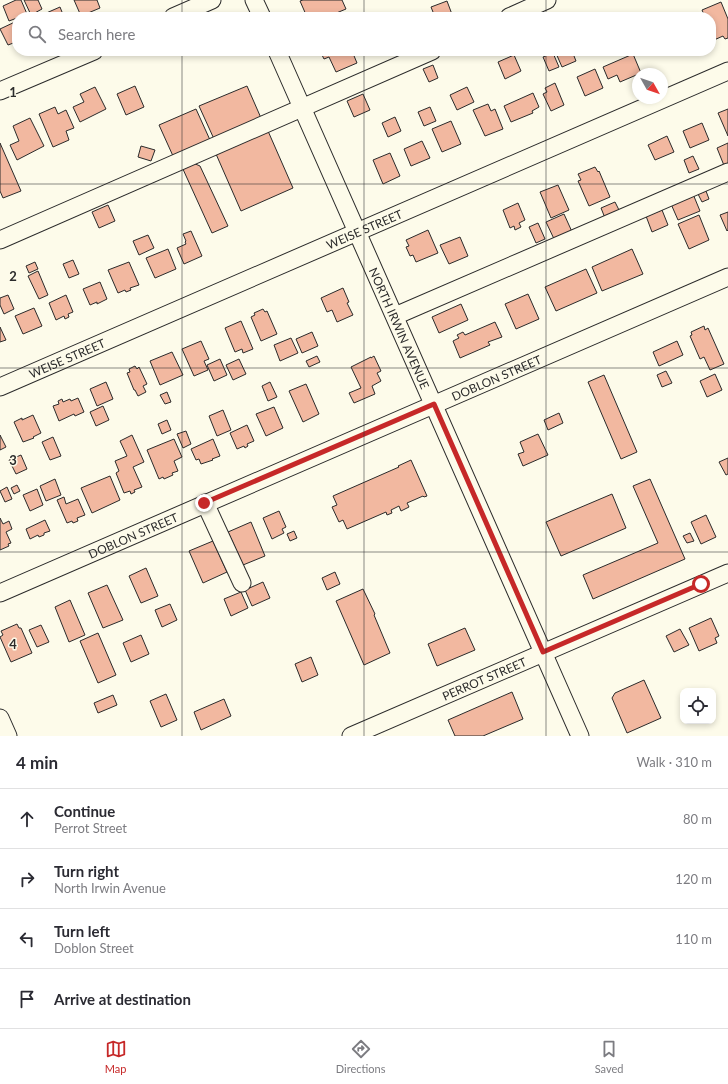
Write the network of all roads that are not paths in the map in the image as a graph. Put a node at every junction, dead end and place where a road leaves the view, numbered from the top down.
1 (212, 0) edge
2 (254, 0) edge
3 (547, 0) edge
4 (184, 12) edge
5 (260, 12) edge
6 (520, 12) edge
7 (82, 56) edge
8 (279, 56) edge
9 (421, 56) edge
10 (728, 71) edge
11 (0, 91) edge
12 (302, 108) junction
13 (728, 172) edge
14 (357, 232) junction
15 (0, 240) edge
16 (728, 276) edge
17 (395, 316) junction
18 (0, 388) edge
19 (434, 404) junction
20 (204, 503) junction
21 (728, 573) edge
22 (242, 583) dead end
23 (0, 593) edge
24 (543, 652) junction
25 (0, 718) edge
26 (8, 736) edge
27 (351, 736) edge
28 (580, 736) edge

1 - 4 street
2 - 5 street
3 - 6 street
7 - 11 street
8 - 12 street, NORTH IRWIN AVENUE
9 - 12 street
10 - 14 street, WEISE STREET
12 - 14 street, NORTH IRWIN AVENUE
12 - 15 street
13 - 17 street
14 - 17 street, NORTH IRWIN AVENUE
14 - 18 street, WEISE STREET
16 - 19 street, DOBLON STREET
17 - 19 street, NORTH IRWIN AVENUE
19 - 20 street, DOBLON STREET
19 - 24 street, NORTH IRWIN AVENUE
20 - 22 street
20 - 23 street, DOBLON STREET
21 - 24 street, PERROT STREET
24 - 27 street, PERROT STREET
24 - 28 street, NORTH IRWIN AVENUE
25 - 26 street

